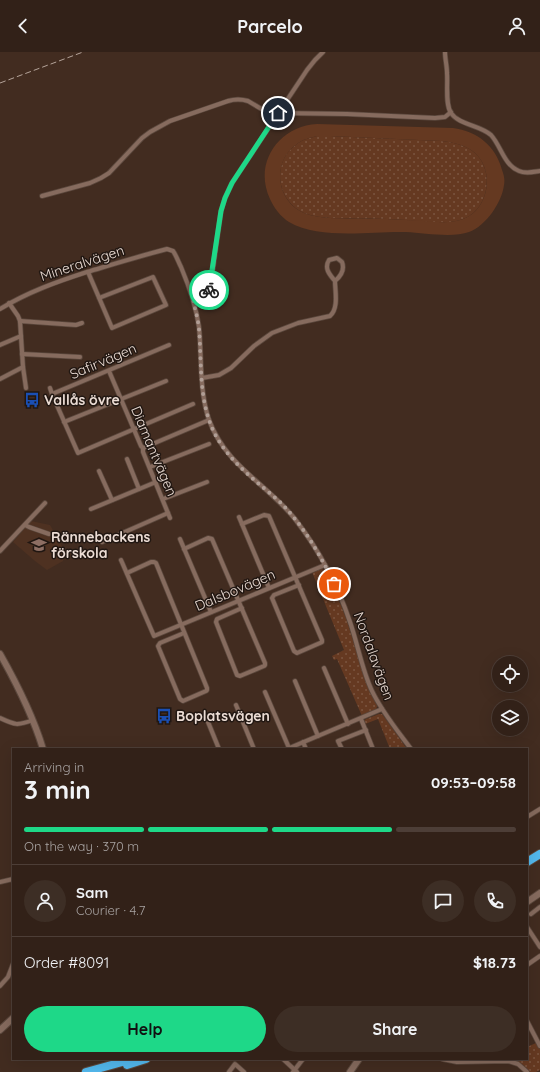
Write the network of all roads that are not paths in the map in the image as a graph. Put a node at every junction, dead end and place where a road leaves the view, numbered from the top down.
1 (323, 52) edge
2 (445, 52) edge
3 (451, 112) junction
4 (277, 115) junction
5 (540, 171) edge
6 (42, 196) dead end
7 (174, 253) joint
8 (88, 272) junction
9 (335, 281) junction
10 (100, 298) junction
11 (193, 299) junction
12 (9, 303) junction
13 (0, 309) edge
14 (20, 321) junction
15 (82, 323) dead end
16 (21, 336) junction
17 (0, 345) edge
18 (170, 345) dead end
19 (22, 354) junction
20 (80, 357) dead end
21 (23, 367) junction
22 (109, 371) junction
23 (0, 378) edge
24 (202, 378) junction
25 (166, 381) dead end
26 (26, 388) dead end
27 (50, 388) dead end
28 (52, 394) junction
29 (121, 400) junction
30 (193, 404) dead end
31 (209, 420) junction
32 (64, 422) junction
33 (134, 429) junction
34 (209, 444) dead end
35 (143, 448) junction
36 (127, 459) dead end
37 (150, 467) junction
38 (99, 471) dead end
39 (156, 482) junction
40 (207, 482) dead end
41 (139, 488) junction
42 (163, 499) junction
43 (112, 500) junction
44 (45, 503) dead end
45 (91, 509) dead end
46 (168, 513) junction
47 (238, 517) dead end
48 (170, 518) dead end
49 (25, 524) junction
50 (242, 524) junction
51 (49, 534) dead end
52 (180, 539) dead end
53 (102, 542) dead end
54 (184, 549) junction
55 (0, 551) edge
56 (121, 560) dead end
57 (325, 565) junction
58 (127, 573) junction
59 (296, 577) junction
60 (299, 585) junction
61 (269, 588) junction
62 (239, 601) junction
63 (242, 608) junction
64 (211, 612) junction
65 (181, 625) junction
66 (184, 633) junction
67 (0, 654) edge
68 (324, 668) dead end
69 (295, 681) dead end
70 (265, 692) dead end
71 (236, 705) dead end
72 (382, 709) junction
73 (206, 717) dead end
74 (0, 718) edge
75 (361, 719) junction
76 (33, 720) junction
77 (348, 724) junction
78 (366, 730) junction
79 (318, 736) junction
80 (303, 742) junction
81 (43, 748) edge
82 (219, 748) edge
83 (254, 748) edge
84 (288, 748) edge
85 (306, 748) edge
86 (342, 748) edge
87 (373, 748) edge
88 (410, 748) edge
89 (540, 809) edge
90 (528, 816) edge
91 (540, 854) edge
92 (528, 861) edge
93 (12, 879) edge
94 (0, 882) edge
95 (540, 893) edge
96 (528, 901) edge
97 (540, 907) edge
98 (531, 914) dead end
99 (528, 929) edge
100 (540, 947) edge
101 (540, 956) edge
102 (528, 964) edge
103 (12, 966) edge
104 (0, 986) edge
105 (12, 1019) edge
106 (528, 1023) edge
107 (0, 1030) edge
108 (540, 1046) edge
109 (129, 1060) edge
110 (143, 1060) edge
111 (284, 1060) edge
112 (301, 1060) edge
113 (358, 1060) edge
114 (447, 1060) edge
115 (295, 1071) edge
116 (86, 1072) edge
117 (106, 1072) edge
118 (229, 1072) edge
119 (244, 1072) edge
120 (350, 1072) edge
121 (527, 1072) edge

1 - 4 street
2 - 3 street
3 - 4 street
3 - 5 street
4 - 6 street
4 - 11 street
7 - 8 street, Mineralvägen
7 - 11 street, Nordalavägen
8 - 10 street
8 - 12 street, Mineralvägen
9 - 9 street
9 - 24 street
10 - 10 street
11 - 24 street, Nordalavägen
12 - 13 street, Mineralvägen
12 - 14 street
14 - 15 street
14 - 16 street
16 - 17 street
16 - 19 street
18 - 22 street, Safirvägen
19 - 20 street
19 - 21 street
21 - 23 street
21 - 26 street
22 - 28 street, Safirvägen
22 - 29 street, Diamantvägen
24 - 31 street, Nordalavägen
25 - 29 street
27 - 28 street
28 - 32 street
29 - 32 street
29 - 33 street, Diamantvägen
30 - 33 street
31 - 35 street
31 - 57 street, Nordalavägen
32 - 33 street
33 - 35 street, Diamantvägen
34 - 37 street
35 - 37 street, Diamantvägen
36 - 41 street
37 - 39 street, Diamantvägen
38 - 43 street
39 - 41 street
39 - 42 street, Diamantvägen
40 - 42 street
41 - 43 street
42 - 46 street, Diamantvägen
43 - 45 street
44 - 49 street
46 - 48 street, Diamantvägen
46 - 53 street
47 - 50 street
49 - 51 street
49 - 55 street
50 - 59 street
50 - 61 street
52 - 54 street
54 - 62 street
54 - 64 street
56 - 58 street
57 - 59 street, Dalsbovägen
57 - 72 street, Nordalavägen
58 - 65 street, Dalsbovägen
58 - 65 street
59 - 60 street
59 - 61 street, Dalsbovägen
60 - 60 street
61 - 62 street, Dalsbovägen
62 - 63 street
62 - 64 street, Dalsbovägen
63 - 63 street
64 - 65 street, Dalsbovägen
65 - 66 street
66 - 66 street
67 - 76 street
68 - 77 street
69 - 79 street
70 - 84 street
71 - 83 street
72 - 75 street
72 - 88 street, Nordalavägen
73 - 82 street
74 - 76 street
75 - 77 street
75 - 78 street
76 - 81 street
77 - 79 street
78 - 86 street
78 - 87 street
79 - 80 street
80 - 84 street
80 - 85 street
89 - 90 street
91 - 92 highway
93 - 94 street
95 - 96 street
97 - 98 street
99 - 100 street
101 - 102 street
103 - 104 street
105 - 107 street
106 - 108 street
109 - 116 highway
110 - 117 highway
111 - 115 street
112 - 115 street
113 - 120 street
114 - 121 street
118 - 119 street

